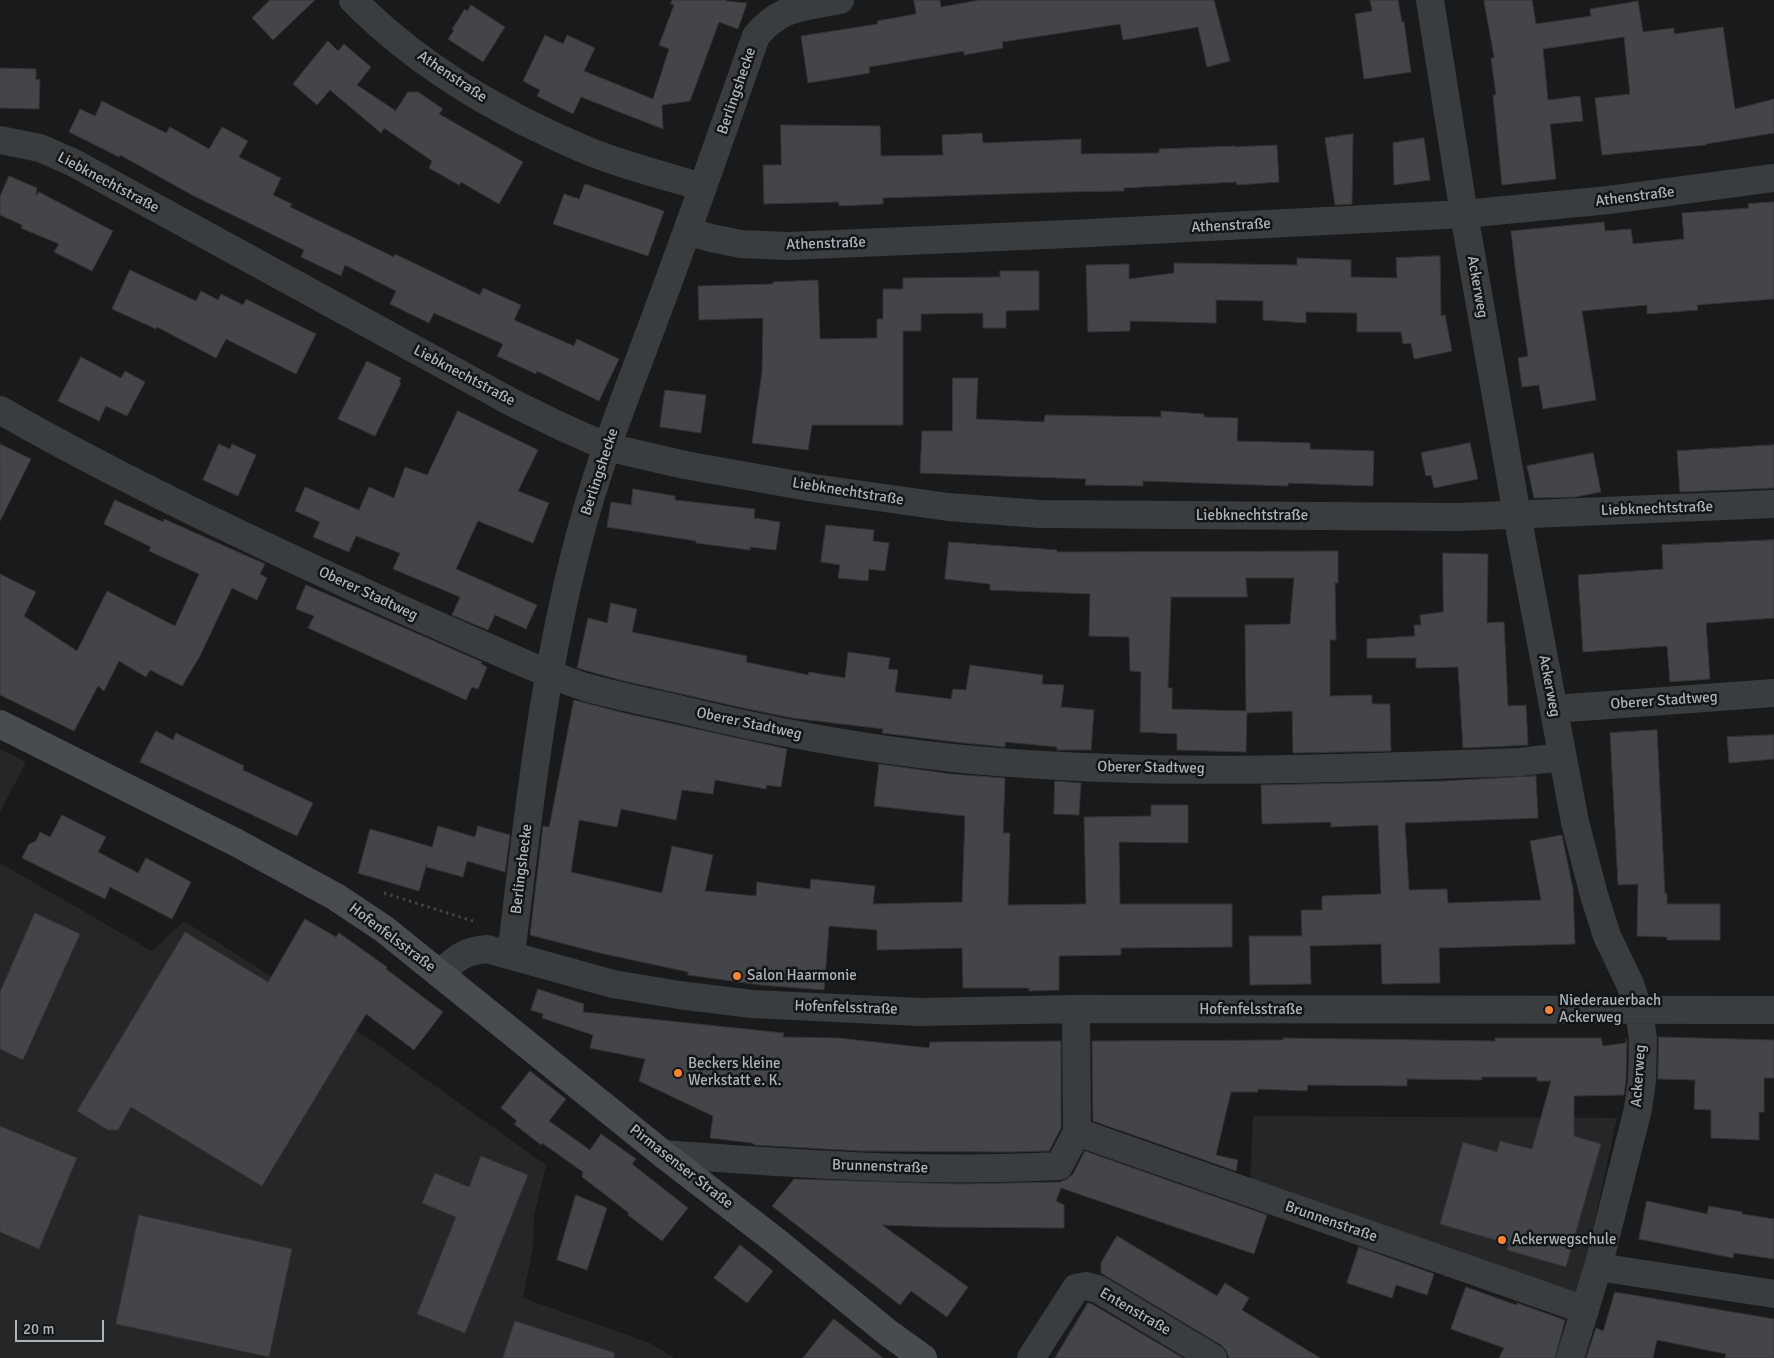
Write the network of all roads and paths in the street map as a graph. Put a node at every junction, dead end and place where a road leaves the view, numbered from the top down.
1 (353, 0) edge
2 (840, 0) edge
3 (1430, 0) edge
4 (0, 140) edge
5 (1774, 178) edge
6 (703, 187) junction
7 (1464, 214) junction
8 (687, 231) junction
9 (0, 410) edge
10 (607, 447) junction
11 (1774, 504) edge
12 (1517, 515) junction
13 (549, 674) junction
14 (1774, 693) edge
15 (1554, 709) junction
16 (0, 724) edge
17 (1562, 757) junction
18 (377, 892) dead end
19 (512, 945) junction
20 (440, 974) junction
21 (1076, 1009) junction
22 (1774, 1010) edge
23 (1639, 1011) junction
24 (1077, 1132) junction
25 (662, 1154) junction
26 (1598, 1266) junction
27 (1774, 1294) edge
28 (1585, 1310) junction
29 (923, 1358) edge
30 (1031, 1358) edge
31 (1212, 1358) edge
32 (1570, 1358) edge

1 - 6 street, Athenstraße
2 - 6 street, Berlingshecke
3 - 7 street, Ackerweg
4 - 10 street, Liebknechtstraße
5 - 7 street, Athenstraße
6 - 8 street, Berlingshecke
7 - 8 street, Athenstraße
7 - 12 street, Ackerweg
8 - 10 street, Berlingshecke
9 - 13 street, Oberer Stadtweg
10 - 12 street, Liebknechtstraße
10 - 13 street, Berlingshecke
11 - 12 street, Liebknechtstraße
12 - 15 street, Ackerweg
13 - 17 street, Oberer Stadtweg
13 - 19 street, Berlingshecke
14 - 15 street, Oberer Stadtweg
15 - 17 street, Ackerweg
16 - 20 main road, Hofenfelsstraße
17 - 23 street, Ackerweg
18 - 19 path
19 - 20 street, Hofenfelsstraße
19 - 21 street, Hofenfelsstraße
20 - 25 main road, Pirmasenser Straße
21 - 23 street, Hofenfelsstraße
21 - 24 street, Brunnenstraße
22 - 23 street, Hofenfelsstraße
23 - 26 street, Ackerweg
24 - 25 street, Brunnenstraße
24 - 28 street, Brunnenstraße
25 - 29 main road, Pirmasenser Straße
26 - 27 street
26 - 28 street, Ackerweg
28 - 32 street, Ackerweg
30 - 31 street, Entenstraße

